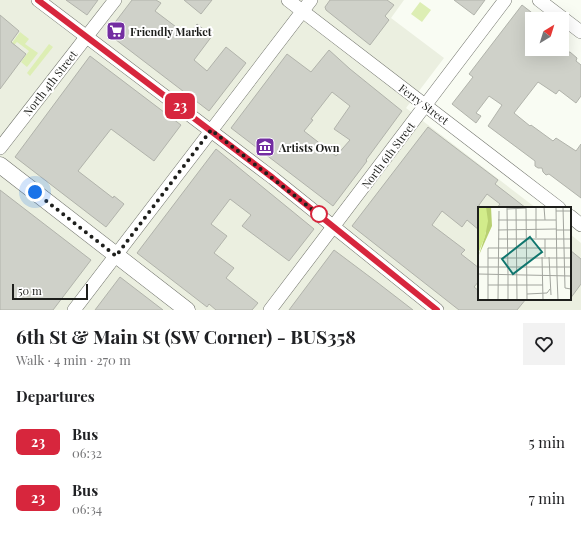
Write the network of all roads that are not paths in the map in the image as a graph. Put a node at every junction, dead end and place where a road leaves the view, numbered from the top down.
1 (38, 0) edge
2 (115, 0) edge
3 (288, 0) edge
4 (311, 0) edge
5 (506, 0) edge
6 (539, 0) edge
7 (302, 11) junction
8 (581, 32) edge
9 (86, 36) junction
10 (426, 105) junction
11 (211, 130) junction
12 (0, 148) edge
13 (0, 165) edge
14 (558, 207) edge
15 (571, 217) edge
16 (581, 225) edge
17 (334, 226) junction
18 (116, 256) junction
19 (74, 310) edge
20 (187, 310) edge
21 (270, 310) edge
22 (437, 310) edge

1 - 9 street
2 - 9 street, North 4th Street
3 - 7 street, Ferry Street
4 - 7 street
5 - 10 street, North 6th Street
6 - 8 street
7 - 10 street, Ferry Street
7 - 11 street
9 - 11 street
9 - 12 street, North 4th Street
10 - 14 street, Ferry Street
10 - 17 street, North 6th Street
11 - 17 street
11 - 18 street
13 - 18 main road
15 - 16 street
17 - 21 street, North 6th Street
17 - 22 street
18 - 19 street
18 - 20 main road

